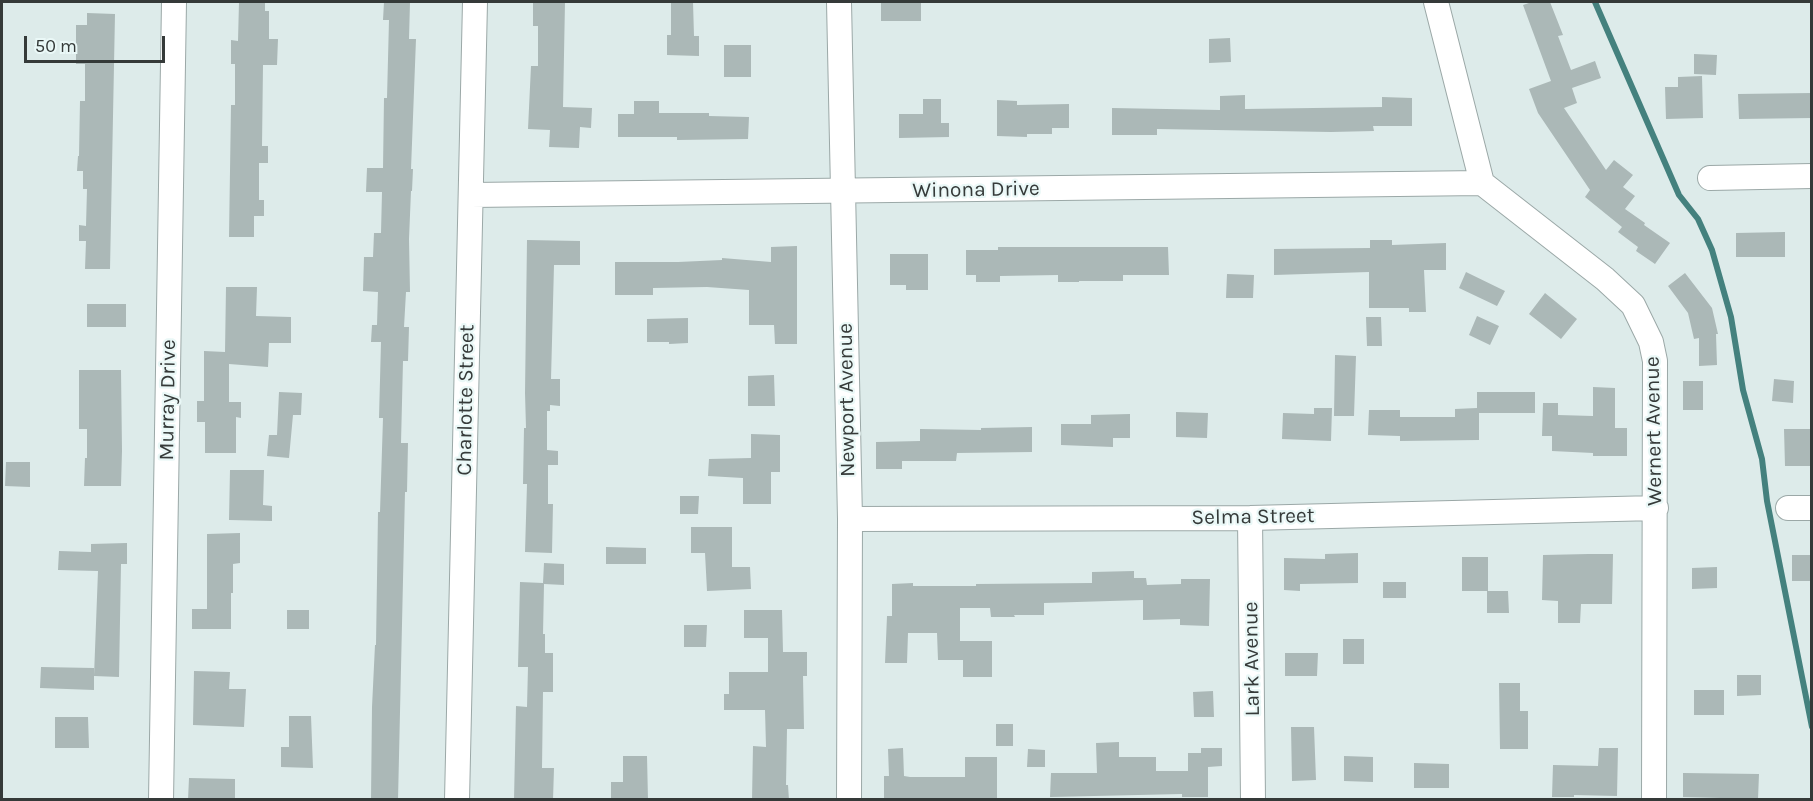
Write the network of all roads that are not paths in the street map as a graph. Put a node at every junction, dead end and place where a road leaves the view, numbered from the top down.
1 (174, 2) edge
2 (475, 2) edge
3 (839, 2) edge
4 (1436, 2) edge
5 (1812, 176) edge
6 (1710, 178) dead end
7 (1482, 183) junction
8 (843, 191) junction
9 (471, 195) junction
10 (1656, 508) junction
11 (1250, 518) junction
12 (850, 519) junction
13 (161, 800) edge
14 (457, 800) edge
15 (849, 800) edge
16 (1253, 800) edge
17 (1654, 800) edge

1 - 13 street, Murray Drive
2 - 9 street, Charlotte Street
3 - 8 street, Newport Avenue
4 - 7 street
5 - 6 street
7 - 8 street, Winona Drive
7 - 10 street, Wernert Avenue
8 - 9 street, Winona Drive
8 - 12 street, Newport Avenue
9 - 14 street, Charlotte Street
10 - 11 street, Selma Street
10 - 17 street, Wernert Avenue
11 - 12 street, Selma Street
11 - 16 street, Lark Avenue
12 - 15 street, Newport Avenue

